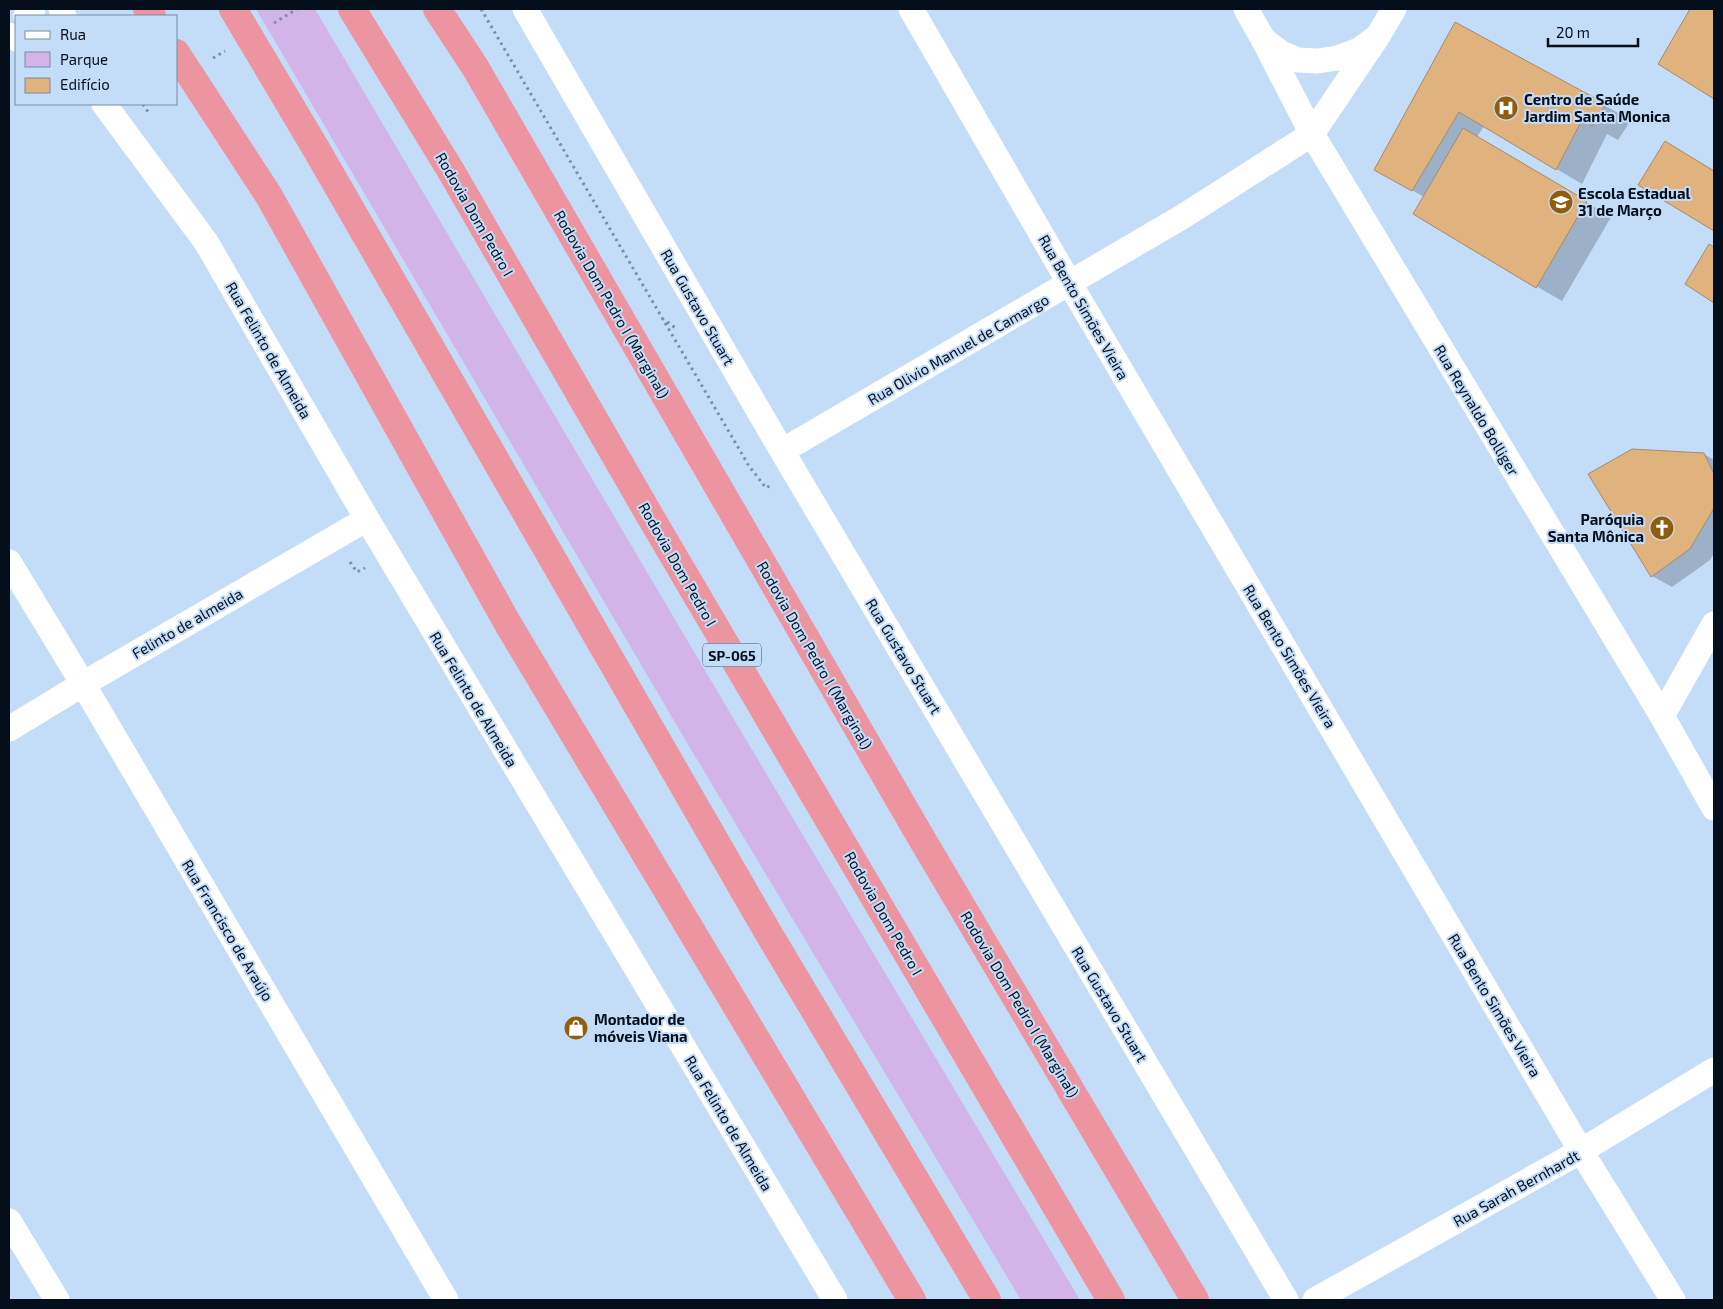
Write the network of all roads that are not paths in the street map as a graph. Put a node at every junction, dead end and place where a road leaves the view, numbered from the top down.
1 (233, 9) edge
2 (352, 9) edge
3 (437, 9) edge
4 (524, 9) edge
5 (910, 9) edge
6 (1246, 9) edge
7 (1394, 9) edge
8 (1378, 36) junction
9 (1263, 39) junction
10 (178, 56) edge
11 (105, 105) edge
12 (1312, 134) junction
13 (1070, 284) junction
14 (782, 451) junction
15 (367, 519) junction
16 (9, 562) edge
17 (1714, 624) edge
18 (83, 684) junction
19 (1662, 716) junction
20 (9, 729) edge
21 (1714, 808) edge
22 (1714, 1070) edge
23 (1581, 1151) junction
24 (9, 1221) edge
25 (55, 1299) edge
26 (446, 1300) edge
27 (835, 1300) edge
28 (912, 1300) edge
29 (987, 1300) edge
30 (1111, 1300) edge
31 (1195, 1300) edge
32 (1286, 1300) edge
33 (1315, 1300) edge
34 (1673, 1300) edge

1 - 29 highway
2 - 30 highway, Rodovia Dom Pedro I / SP-065
3 - 31 highway, Rodovia Dom Pedro I (Marginal)
4 - 14 street, Rua Gustavo Stuart
5 - 13 street, Rua Bento Simões Vieira
6 - 9 street, Rua Reynaldo Bolliger
7 - 8 street
8 - 9 street
8 - 12 street
9 - 12 street, Rua Reynaldo Bolliger
10 - 28 highway
11 - 15 street, Rua Felinto de Almeida
12 - 13 street, Rua Olivio Manuel de Camargo
12 - 19 street, Rua Reynaldo Bolliger
13 - 14 street, Rua Olivio Manuel de Camargo
13 - 23 street, Rua Bento Simões Vieira
14 - 32 street, Rua Gustavo Stuart
15 - 18 street, Felinto de almeida
15 - 27 street, Rua Felinto de Almeida
16 - 18 street, Rua Francisco de Araújo
17 - 19 street
18 - 20 street, Felinto de almeida
18 - 26 street, Rua Francisco de Araújo
19 - 21 street, Rua Reynaldo Bolliger
22 - 23 street, Rua Sarah Bernhardt
23 - 33 street, Rua Sarah Bernhardt
23 - 34 street, Rua Bento Simões Vieira
24 - 25 street

